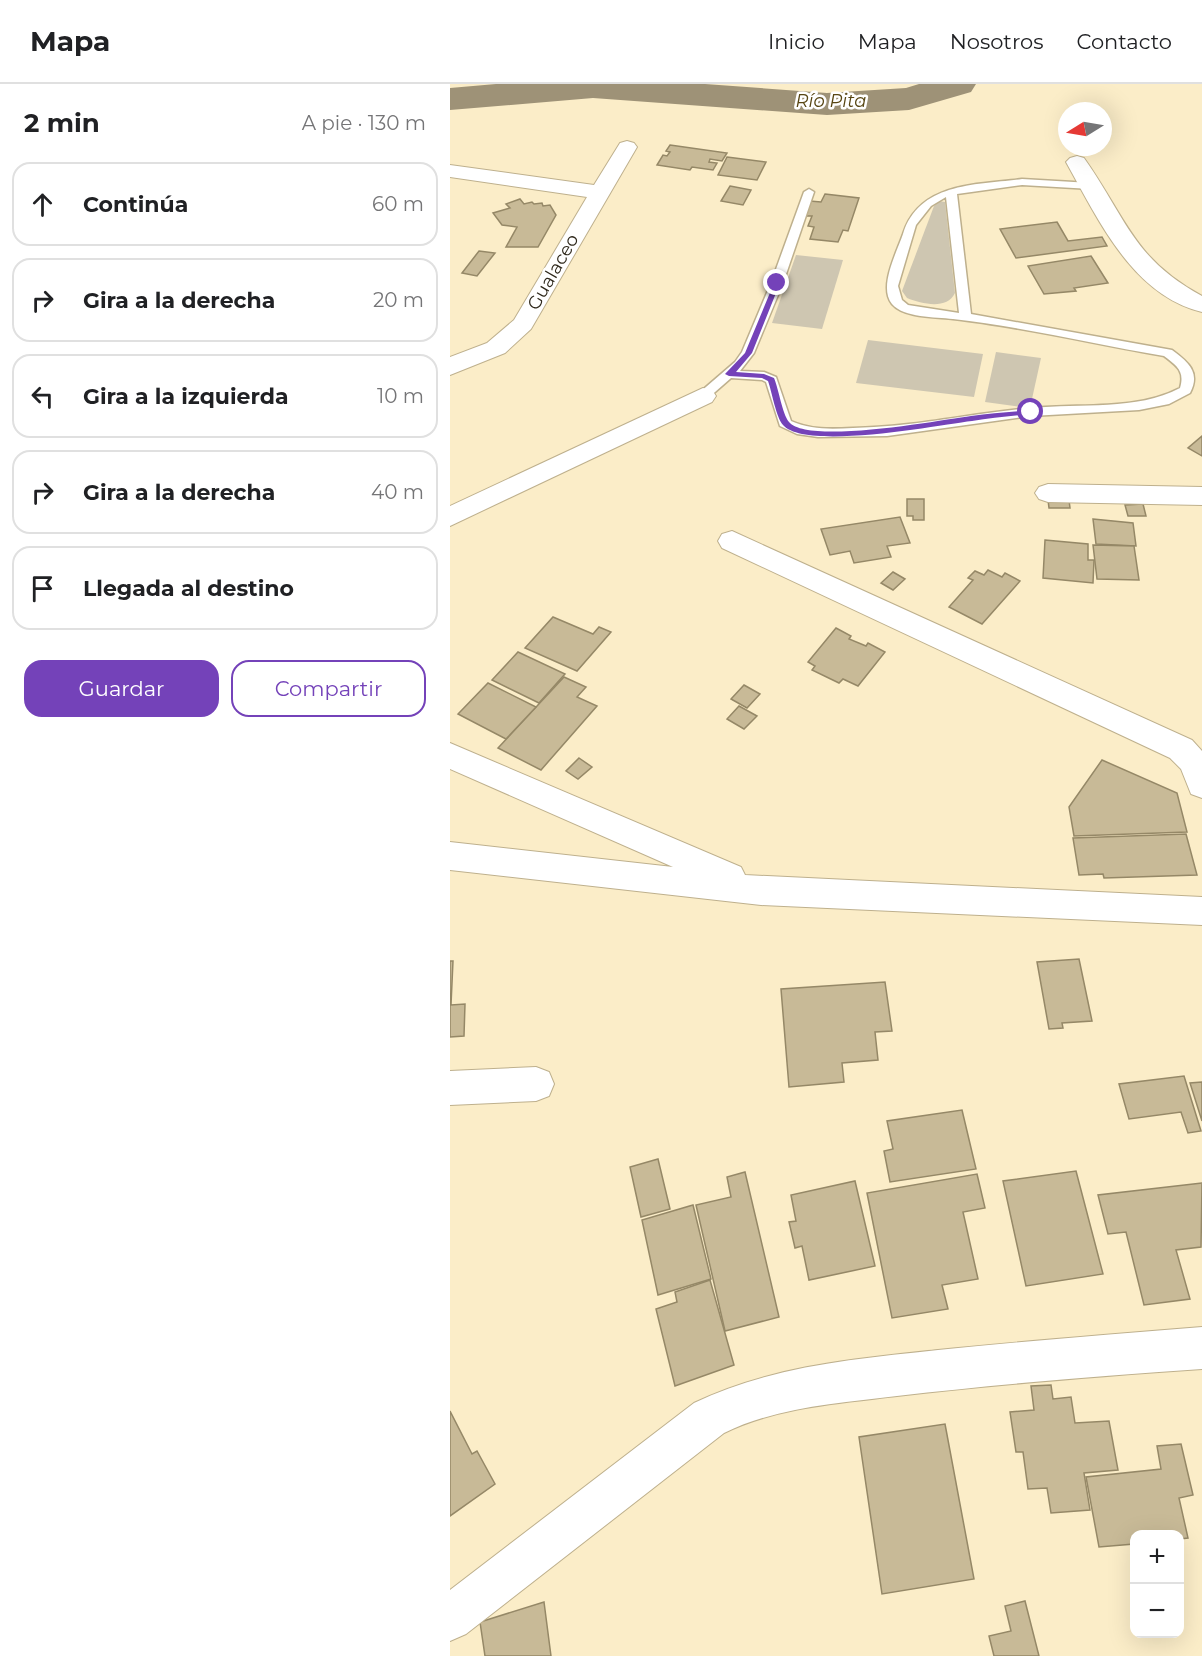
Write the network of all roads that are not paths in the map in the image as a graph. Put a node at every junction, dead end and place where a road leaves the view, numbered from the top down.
1 (627, 147) dead end
2 (1077, 162) dead end
3 (450, 171) edge
4 (1091, 186) junction
5 (600, 192) junction
6 (809, 192) dead end
7 (951, 192) junction
8 (1202, 305) edge
9 (965, 317) junction
10 (454, 361) edge
11 (729, 374) junction
12 (703, 396) joint
13 (1048, 493) dead end
14 (1202, 496) edge
15 (450, 517) edge
16 (732, 541) dead end
17 (450, 755) edge
18 (1202, 785) edge
19 (450, 856) edge
20 (760, 891) junction
21 (1202, 911) edge
22 (536, 1084) dead end
23 (450, 1088) edge
24 (1202, 1348) edge
25 (450, 1618) edge

1 - 5 street, Gualaceo
2 - 4 street
3 - 5 street
4 - 7 lane
4 - 8 street
5 - 10 street, Gualaceo
6 - 11 lane
7 - 9 lane
7 - 9 lane
9 - 11 lane
11 - 12 lane
12 - 15 street
13 - 14 street
16 - 18 street
17 - 20 street
19 - 20 street
20 - 21 street
22 - 23 street
24 - 25 street

